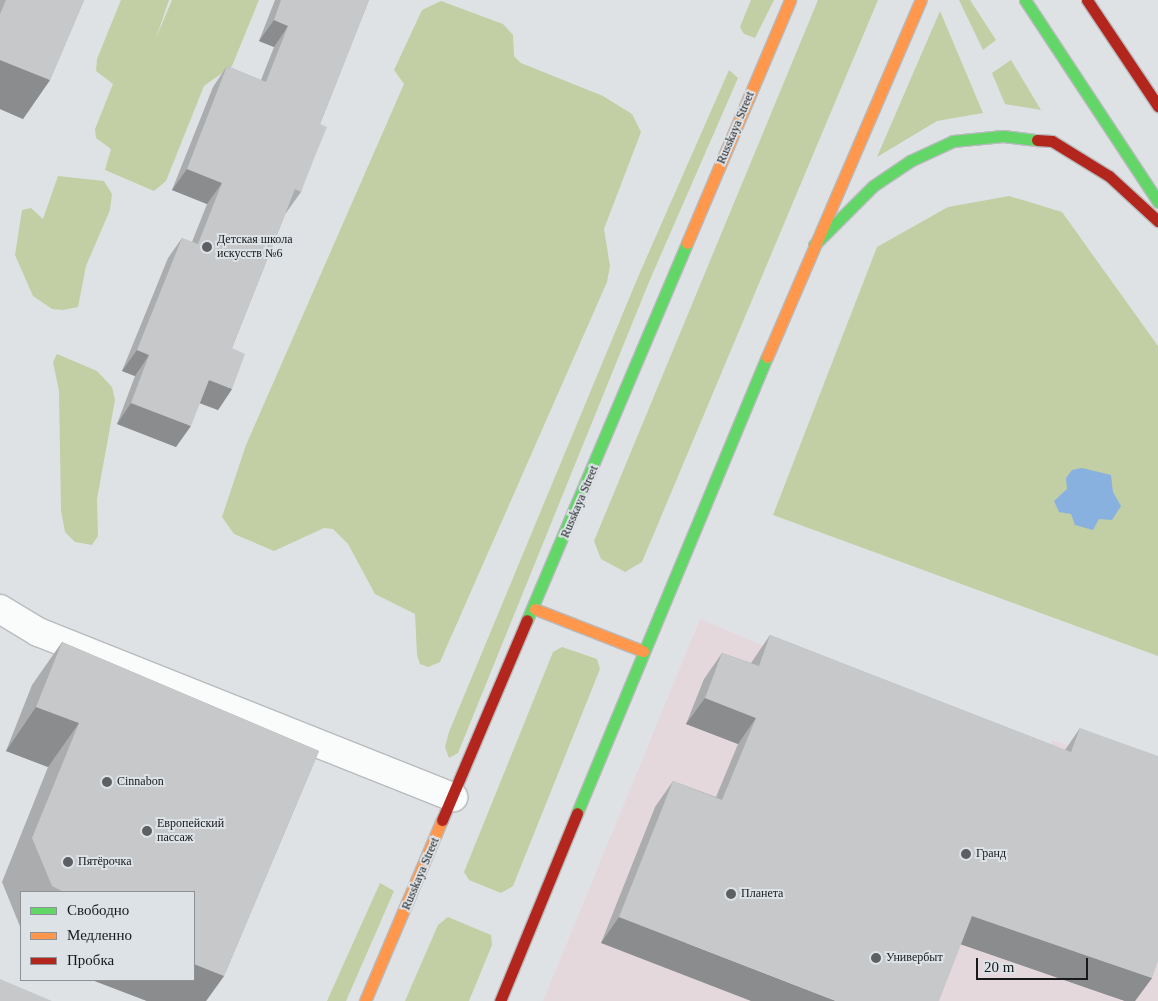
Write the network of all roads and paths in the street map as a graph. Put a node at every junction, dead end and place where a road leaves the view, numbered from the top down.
1 (790, 0) edge
2 (921, 0) edge
3 (1025, 0) edge
4 (1087, 0) edge
5 (1158, 106) edge
6 (1158, 202) edge
7 (1158, 221) edge
8 (814, 245) junction
9 (0, 609) edge
10 (535, 609) junction
11 (643, 651) junction
12 (453, 797) junction
13 (365, 1001) edge
14 (500, 1001) edge

1 - 10 main road, Russkaya Street
2 - 8 main road
3 - 6 main road
4 - 5 main road
7 - 8 main road
8 - 11 main road
9 - 12 street
10 - 11 main road
10 - 12 main road, Russkaya Street
11 - 14 main road
12 - 13 main road, Russkaya Street

